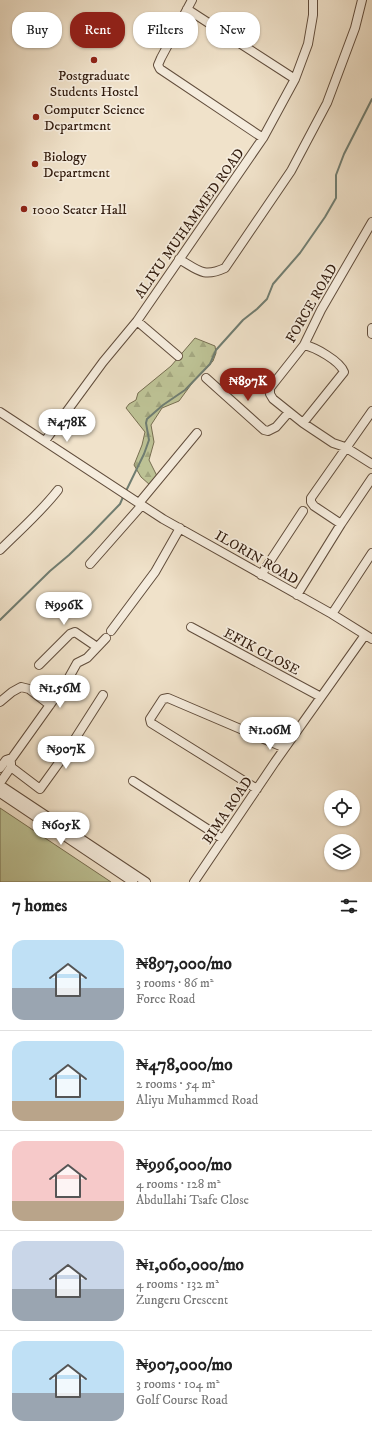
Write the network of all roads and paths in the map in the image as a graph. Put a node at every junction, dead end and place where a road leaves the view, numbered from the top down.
1 (192, 0) edge
2 (313, 0) edge
3 (362, 0) edge
4 (187, 9) junction
5 (295, 79) junction
6 (263, 138) junction
7 (372, 222) edge
8 (179, 259) junction
9 (137, 321) junction
10 (372, 328) edge
11 (372, 334) edge
12 (304, 345) junction
13 (178, 356) dead end
14 (206, 378) dead end
15 (372, 411) edge
16 (0, 412) edge
17 (289, 412) junction
18 (304, 423) junction
19 (197, 433) dead end
20 (45, 441) junction
21 (346, 447) junction
22 (372, 464) edge
23 (372, 478) edge
24 (58, 490) dead end
25 (141, 504) junction
26 (302, 511) dead end
27 (341, 524) junction
28 (180, 528) junction
29 (0, 550) edge
30 (372, 553) edge
31 (90, 564) dead end
32 (261, 575) junction
33 (296, 595) junction
34 (332, 614) junction
35 (191, 627) dead end
36 (111, 631) dead end
37 (369, 637) edge
38 (106, 638) dead end
39 (97, 647) junction
40 (39, 665) dead end
41 (103, 695) dead end
42 (321, 697) junction
43 (0, 702) edge
44 (50, 705) junction
45 (285, 748) junction
46 (12, 758) junction
47 (11, 767) junction
48 (0, 768) edge
49 (133, 781) dead end
50 (0, 784) edge
51 (257, 789) junction
52 (0, 793) edge
53 (223, 839) junction
54 (133, 882) edge
55 (146, 882) edge
56 (194, 882) edge

1 - 4 street
2 - 5 street, ALIYU MUHAMMED ROAD
3 - 8 street
4 - 5 street
4 - 6 street
5 - 6 street, ALIYU MUHAMMED ROAD
6 - 8 street, ALIYU MUHAMMED ROAD
7 - 12 street, FORCE ROAD
8 - 9 street, ALIYU MUHAMMED ROAD
9 - 13 street
9 - 20 street, ALIYU MUHAMMED ROAD
10 - 11 street
12 - 17 street, FORCE ROAD
12 - 18 street
14 - 17 street
15 - 21 street
16 - 20 street, ILORIN ROAD
17 - 18 street
18 - 21 street
19 - 25 street
20 - 25 street, ILORIN ROAD
21 - 22 street
21 - 27 street
23 - 27 street
24 - 29 street
25 - 28 street, ILORIN ROAD
25 - 31 street
26 - 32 street
27 - 33 street
28 - 32 street, ILORIN ROAD
28 - 36 street
30 - 34 street
32 - 33 street, ILORIN ROAD
33 - 34 street, ILORIN ROAD
34 - 37 street, ILORIN ROAD
35 - 42 street, EFIK CLOSE
37 - 42 street, BIMA ROAD
38 - 39 street
39 - 40 street
39 - 44 street
41 - 47 street
42 - 45 street, BIMA ROAD
43 - 44 street
44 - 46 street
45 - 51 street, BIMA ROAD
45 - 51 street
46 - 47 street
46 - 48 street
47 - 50 street
49 - 53 street
50 - 55 street
51 - 53 street, BIMA ROAD
52 - 54 street
53 - 56 street, BIMA ROAD

